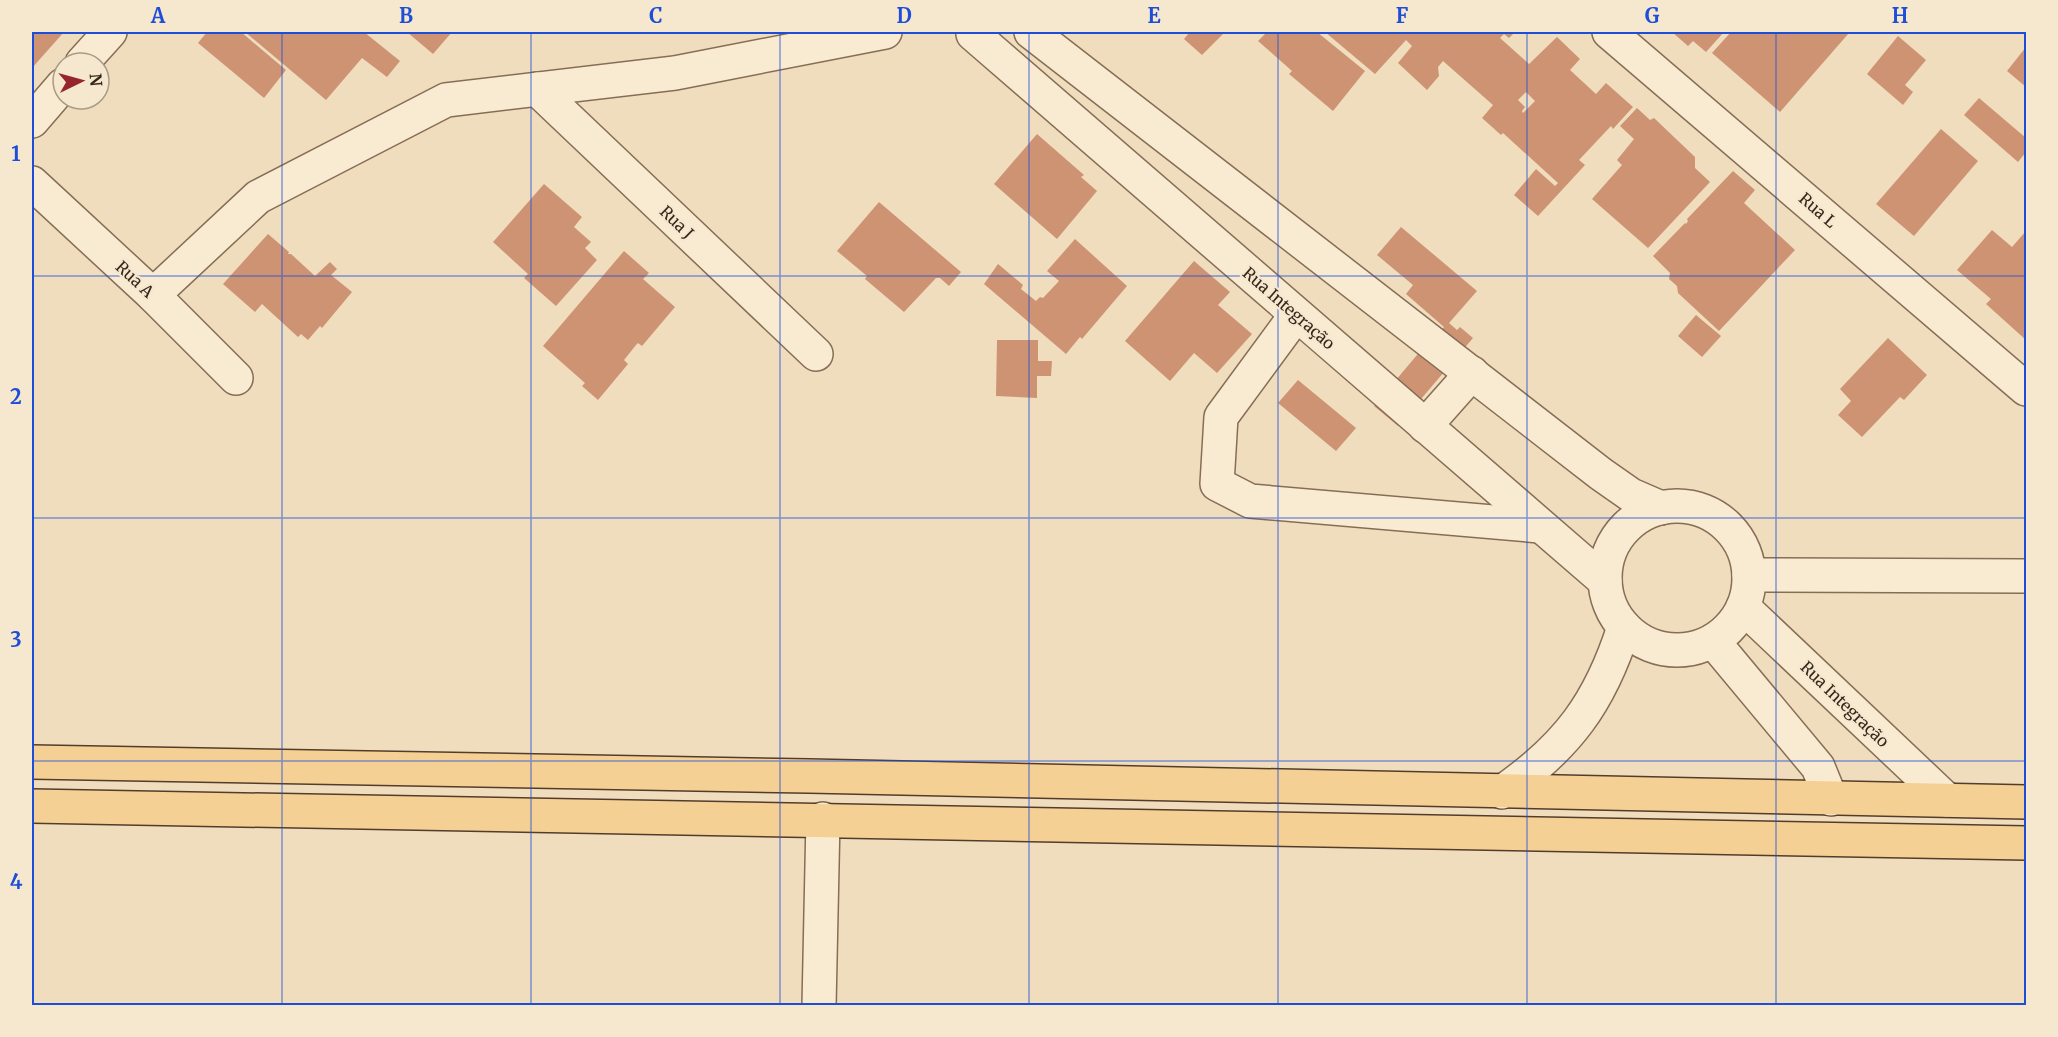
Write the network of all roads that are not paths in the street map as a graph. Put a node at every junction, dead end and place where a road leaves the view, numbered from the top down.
1 (110, 32) edge
2 (885, 32) edge
3 (968, 32) edge
4 (1031, 32) edge
5 (1609, 32) edge
6 (93, 51) edge
7 (537, 89) junction
8 (51, 99) edge
9 (32, 121) edge
10 (32, 183) edge
11 (153, 296) junction
12 (1296, 315) junction
13 (816, 354) dead end
14 (1472, 373) junction
15 (236, 378) dead end
16 (2026, 389) edge
17 (1425, 426) junction
18 (1661, 508) junction
19 (1540, 526) junction
20 (1749, 574) junction
21 (2026, 576) edge
22 (1605, 581) junction
23 (1743, 607) junction
24 (1624, 627) junction
25 (1713, 641) junction
26 (32, 762) edge
27 (1502, 792) junction
28 (1831, 799) junction
29 (1947, 800) junction
30 (2026, 802) edge
31 (32, 806) edge
32 (823, 819) junction
33 (2026, 843) edge
34 (819, 1005) edge

1 - 6 street
2 - 7 street
3 - 12 street, Rua Integração
4 - 14 street
5 - 16 street, Rua L
7 - 11 street
7 - 13 street, Rua J
8 - 9 street
10 - 11 street, Rua A
11 - 15 street, Rua A
12 - 17 street, Rua Integração
12 - 19 street
14 - 17 street
14 - 18 street
17 - 19 street, Rua Integração
18 - 20 street
18 - 22 street
19 - 22 street, Rua Integração
20 - 21 street
20 - 23 street
22 - 24 street
23 - 25 street
23 - 29 street, Rua Integração
24 - 25 street
24 - 27 street
25 - 28 street
26 - 27 main road
27 - 28 main road
28 - 29 main road
29 - 30 main road
31 - 32 main road
32 - 33 main road
32 - 34 street

